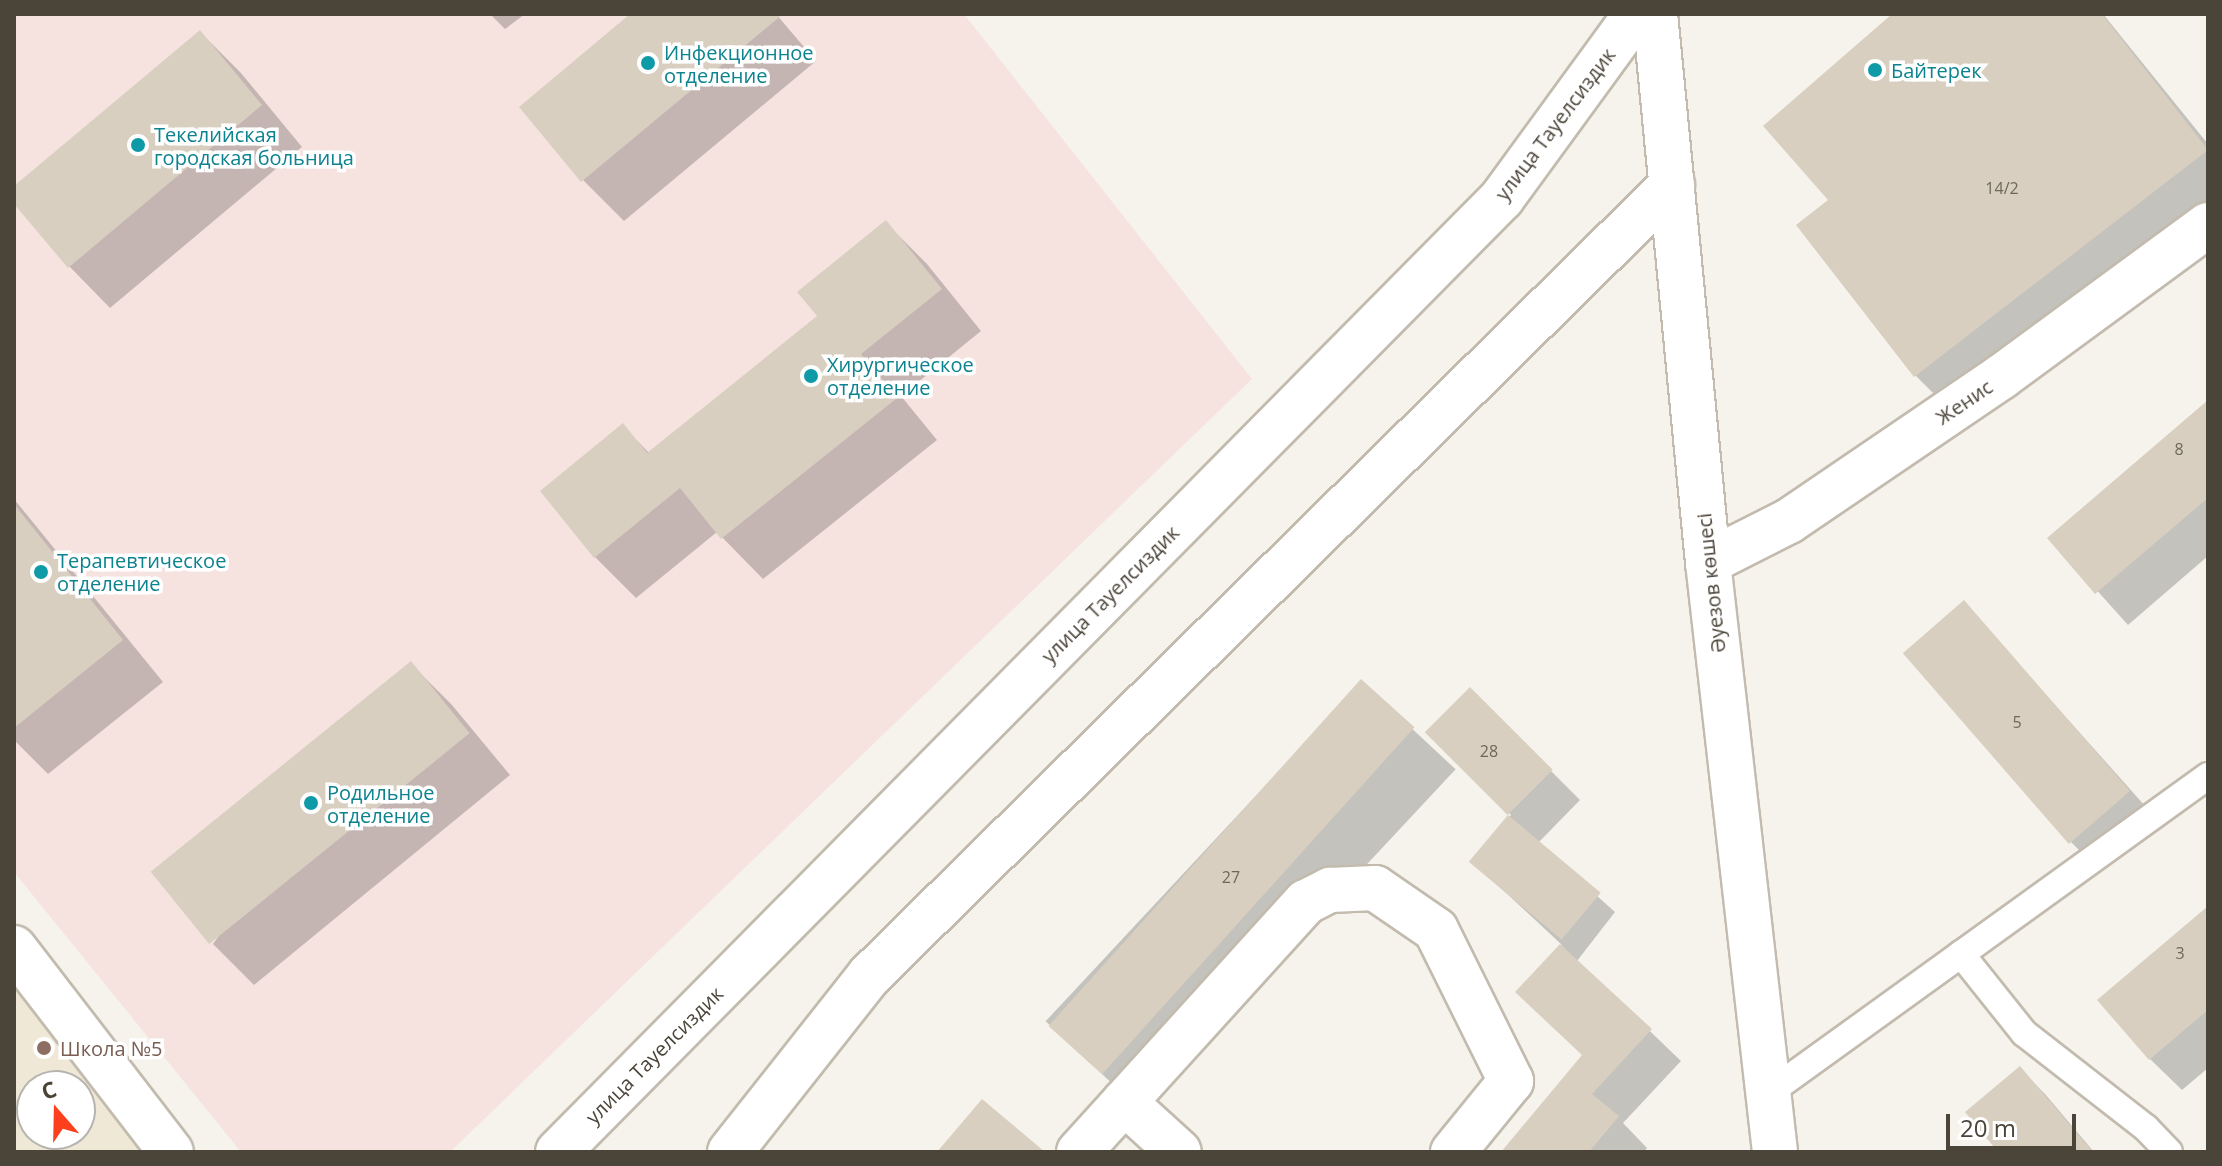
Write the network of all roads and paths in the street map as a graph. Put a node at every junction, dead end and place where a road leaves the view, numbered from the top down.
1 (1636, 14) edge
2 (1655, 14) edge
3 (1672, 185) junction
4 (2208, 225) edge
5 (1708, 562) junction
6 (2208, 776) edge
7 (14, 948) edge
8 (1961, 954) junction
9 (1770, 1092) junction
10 (1124, 1102) junction
11 (171, 1152) edge
12 (558, 1152) edge
13 (730, 1152) edge
14 (1079, 1152) edge
15 (1179, 1152) edge
16 (1453, 1152) edge
17 (1775, 1152) edge
18 (2169, 1152) edge

1 - 12 street, улица Тауелсиздик
2 - 3 street, Әуезов көшесі
3 - 5 street, Әуезов көшесі
3 - 13 street
4 - 5 street, Женис
5 - 9 street, Әуезов көшесі
6 - 8 lane
7 - 11 street
8 - 9 lane
8 - 18 lane
9 - 17 street, Әуезов көшесі
10 - 14 street
10 - 15 street
10 - 16 street

